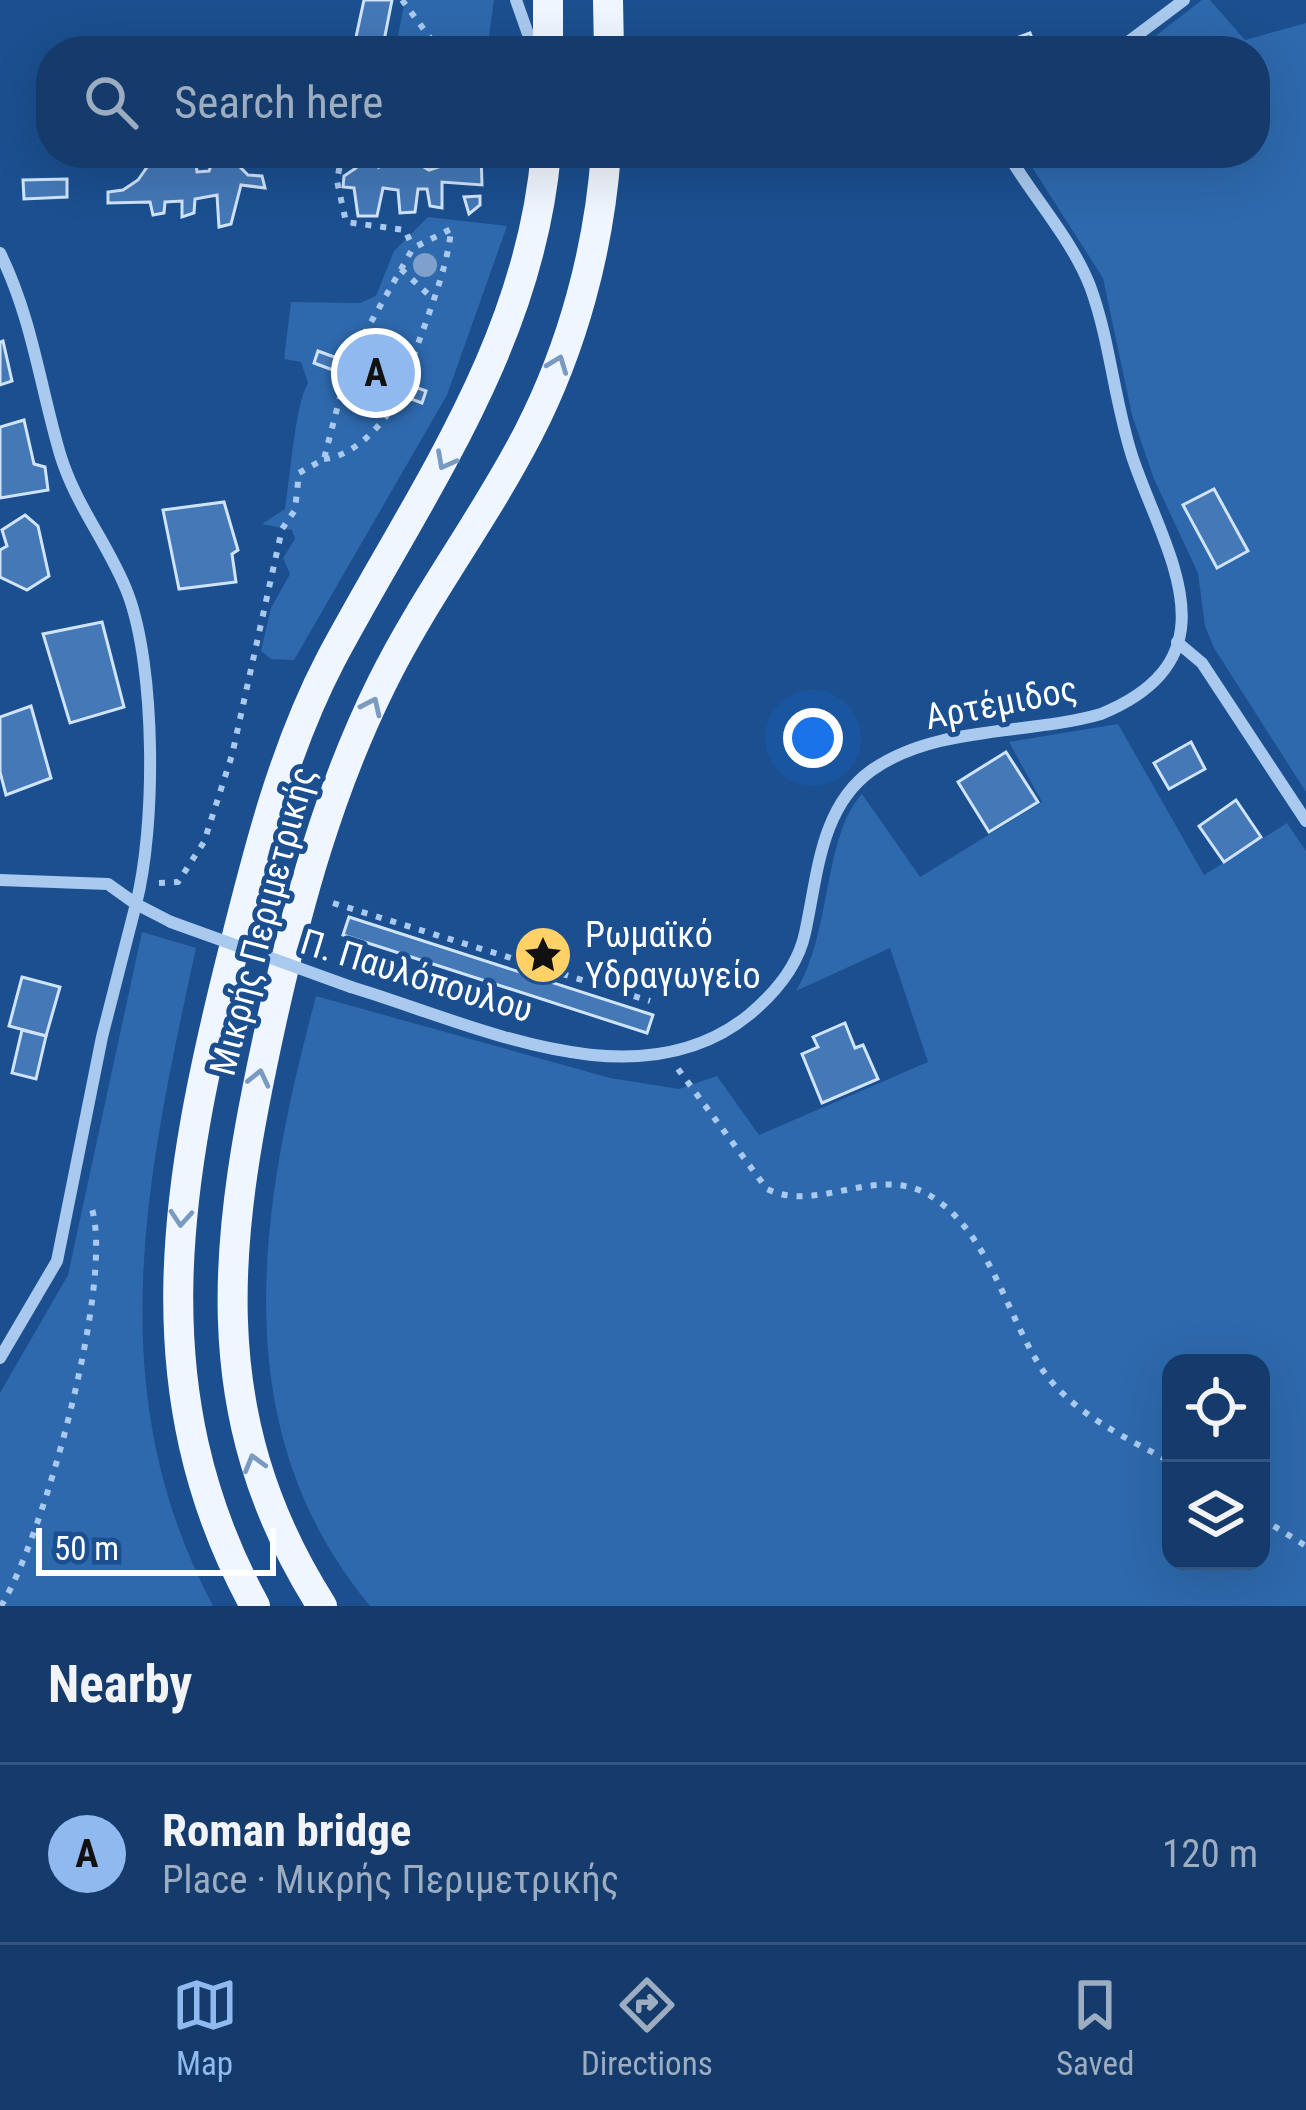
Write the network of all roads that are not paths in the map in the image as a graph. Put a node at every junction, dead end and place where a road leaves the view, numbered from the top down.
1 (516, 0) edge
2 (548, 0) edge
3 (608, 0) edge
4 (1184, 0) edge
5 (529, 36) edge
6 (548, 36) edge
7 (609, 36) edge
8 (1136, 36) edge
9 (544, 168) edge
10 (603, 168) edge
11 (1016, 168) edge
12 (0, 253) edge
13 (1177, 642) junction
14 (1306, 821) edge
15 (0, 880) edge
16 (136, 904) junction
17 (669, 1056) joint
18 (0, 1358) edge
19 (255, 1606) edge
20 (322, 1606) edge

1 - 5 street
2 - 6 main road
3 - 7 main road
4 - 8 street
9 -> 19 main road, Μικρής Περιμετρικής
20 -> 10 main road, Μικρής Περιμετρικής
11 - 13 street
12 - 16 street
13 - 14 street
13 - 17 street, Αρτέμιδος
15 - 16 street, Π. Παυλόπουλου
16 - 17 street, Π. Παυλόπουλου, bridge
16 - 18 street

